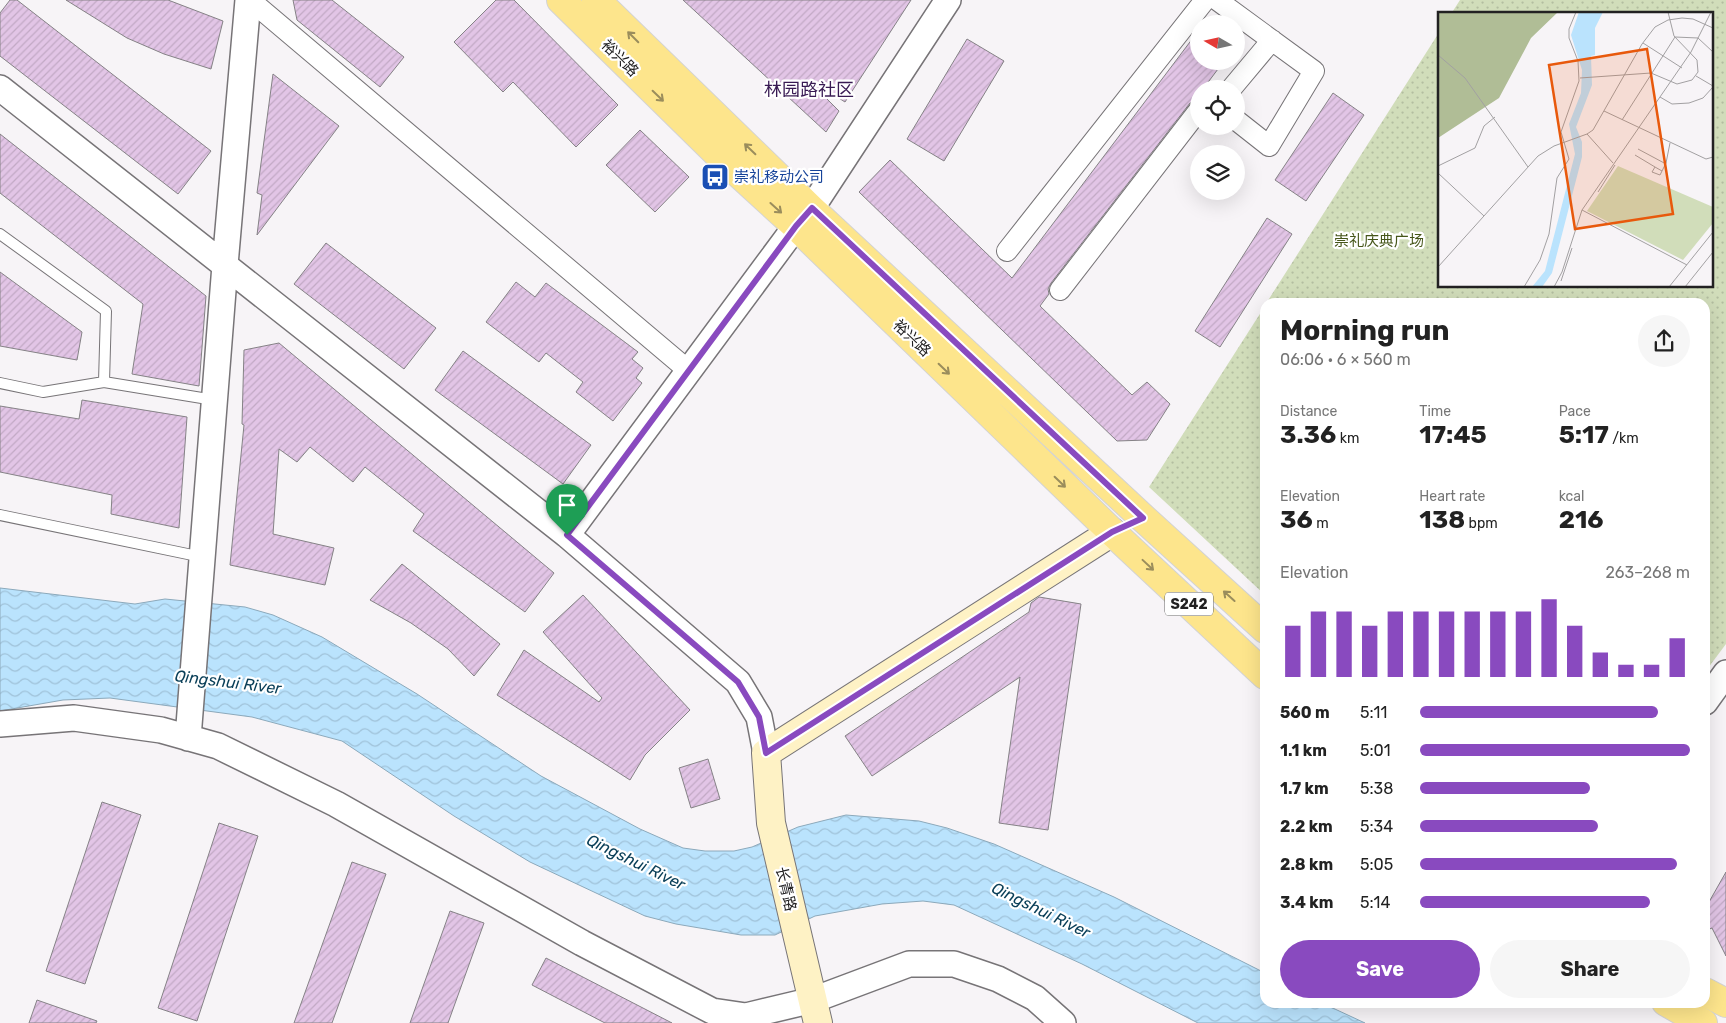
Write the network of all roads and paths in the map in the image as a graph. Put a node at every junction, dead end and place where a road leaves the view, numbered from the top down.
1 (249, 0) edge
2 (561, 0) edge
3 (596, 0) edge
4 (948, 0) edge
5 (1205, 0) edge
6 (1217, 0) edge
7 (1272, 40) junction
8 (1239, 80) edge
9 (0, 88) edge
10 (1190, 122) edge
11 (1245, 127) edge
12 (804, 217) junction
13 (0, 234) edge
14 (1007, 252) dead end
15 (225, 265) junction
16 (1060, 290) dead end
17 (689, 371) junction
18 (104, 382) junction
19 (0, 383) edge
20 (214, 400) junction
21 (0, 515) edge
22 (1143, 518) junction
23 (1112, 532) junction
24 (567, 535) junction
25 (202, 557) junction
26 (1260, 624) edge
27 (1260, 670) edge
28 (1726, 674) edge
29 (1710, 695) edge
30 (0, 724) edge
31 (189, 726) junction
32 (766, 753) junction
33 (1710, 995) edge
34 (1726, 1003) edge
35 (1677, 1008) edge
36 (816, 1012) edge
37 (1063, 1023) edge
38 (1703, 1023) edge

1 - 15 street
1 - 17 street
2 -> 12 main road, 裕兴路 / S242
12 -> 3 main road, 裕兴路 / S242
4 - 12 street
5 - 14 street
6 - 7 street
7 - 8 street
7 - 11 street
9 - 15 street
10 - 16 street
12 - 17 street
12 - 22 main road, 裕兴路 / S242
12 -> 23 main road, 裕兴路 / S242
13 - 18 lane
15 - 20 street
15 - 24 street
17 - 24 street
18 - 19 lane
18 - 20 lane
20 - 25 street
21 - 25 lane
22 - 23 street
26 -> 22 main road, 裕兴路 / S242
23 -> 27 main road, 裕兴路 / S242
23 - 32 main road
24 - 32 street
25 - 31 street
28 - 29 street
30 - 31 street
31 - 36 street
32 - 36 main road, 长青路
33 - 34 main road
35 - 38 main road
36 - 37 street

